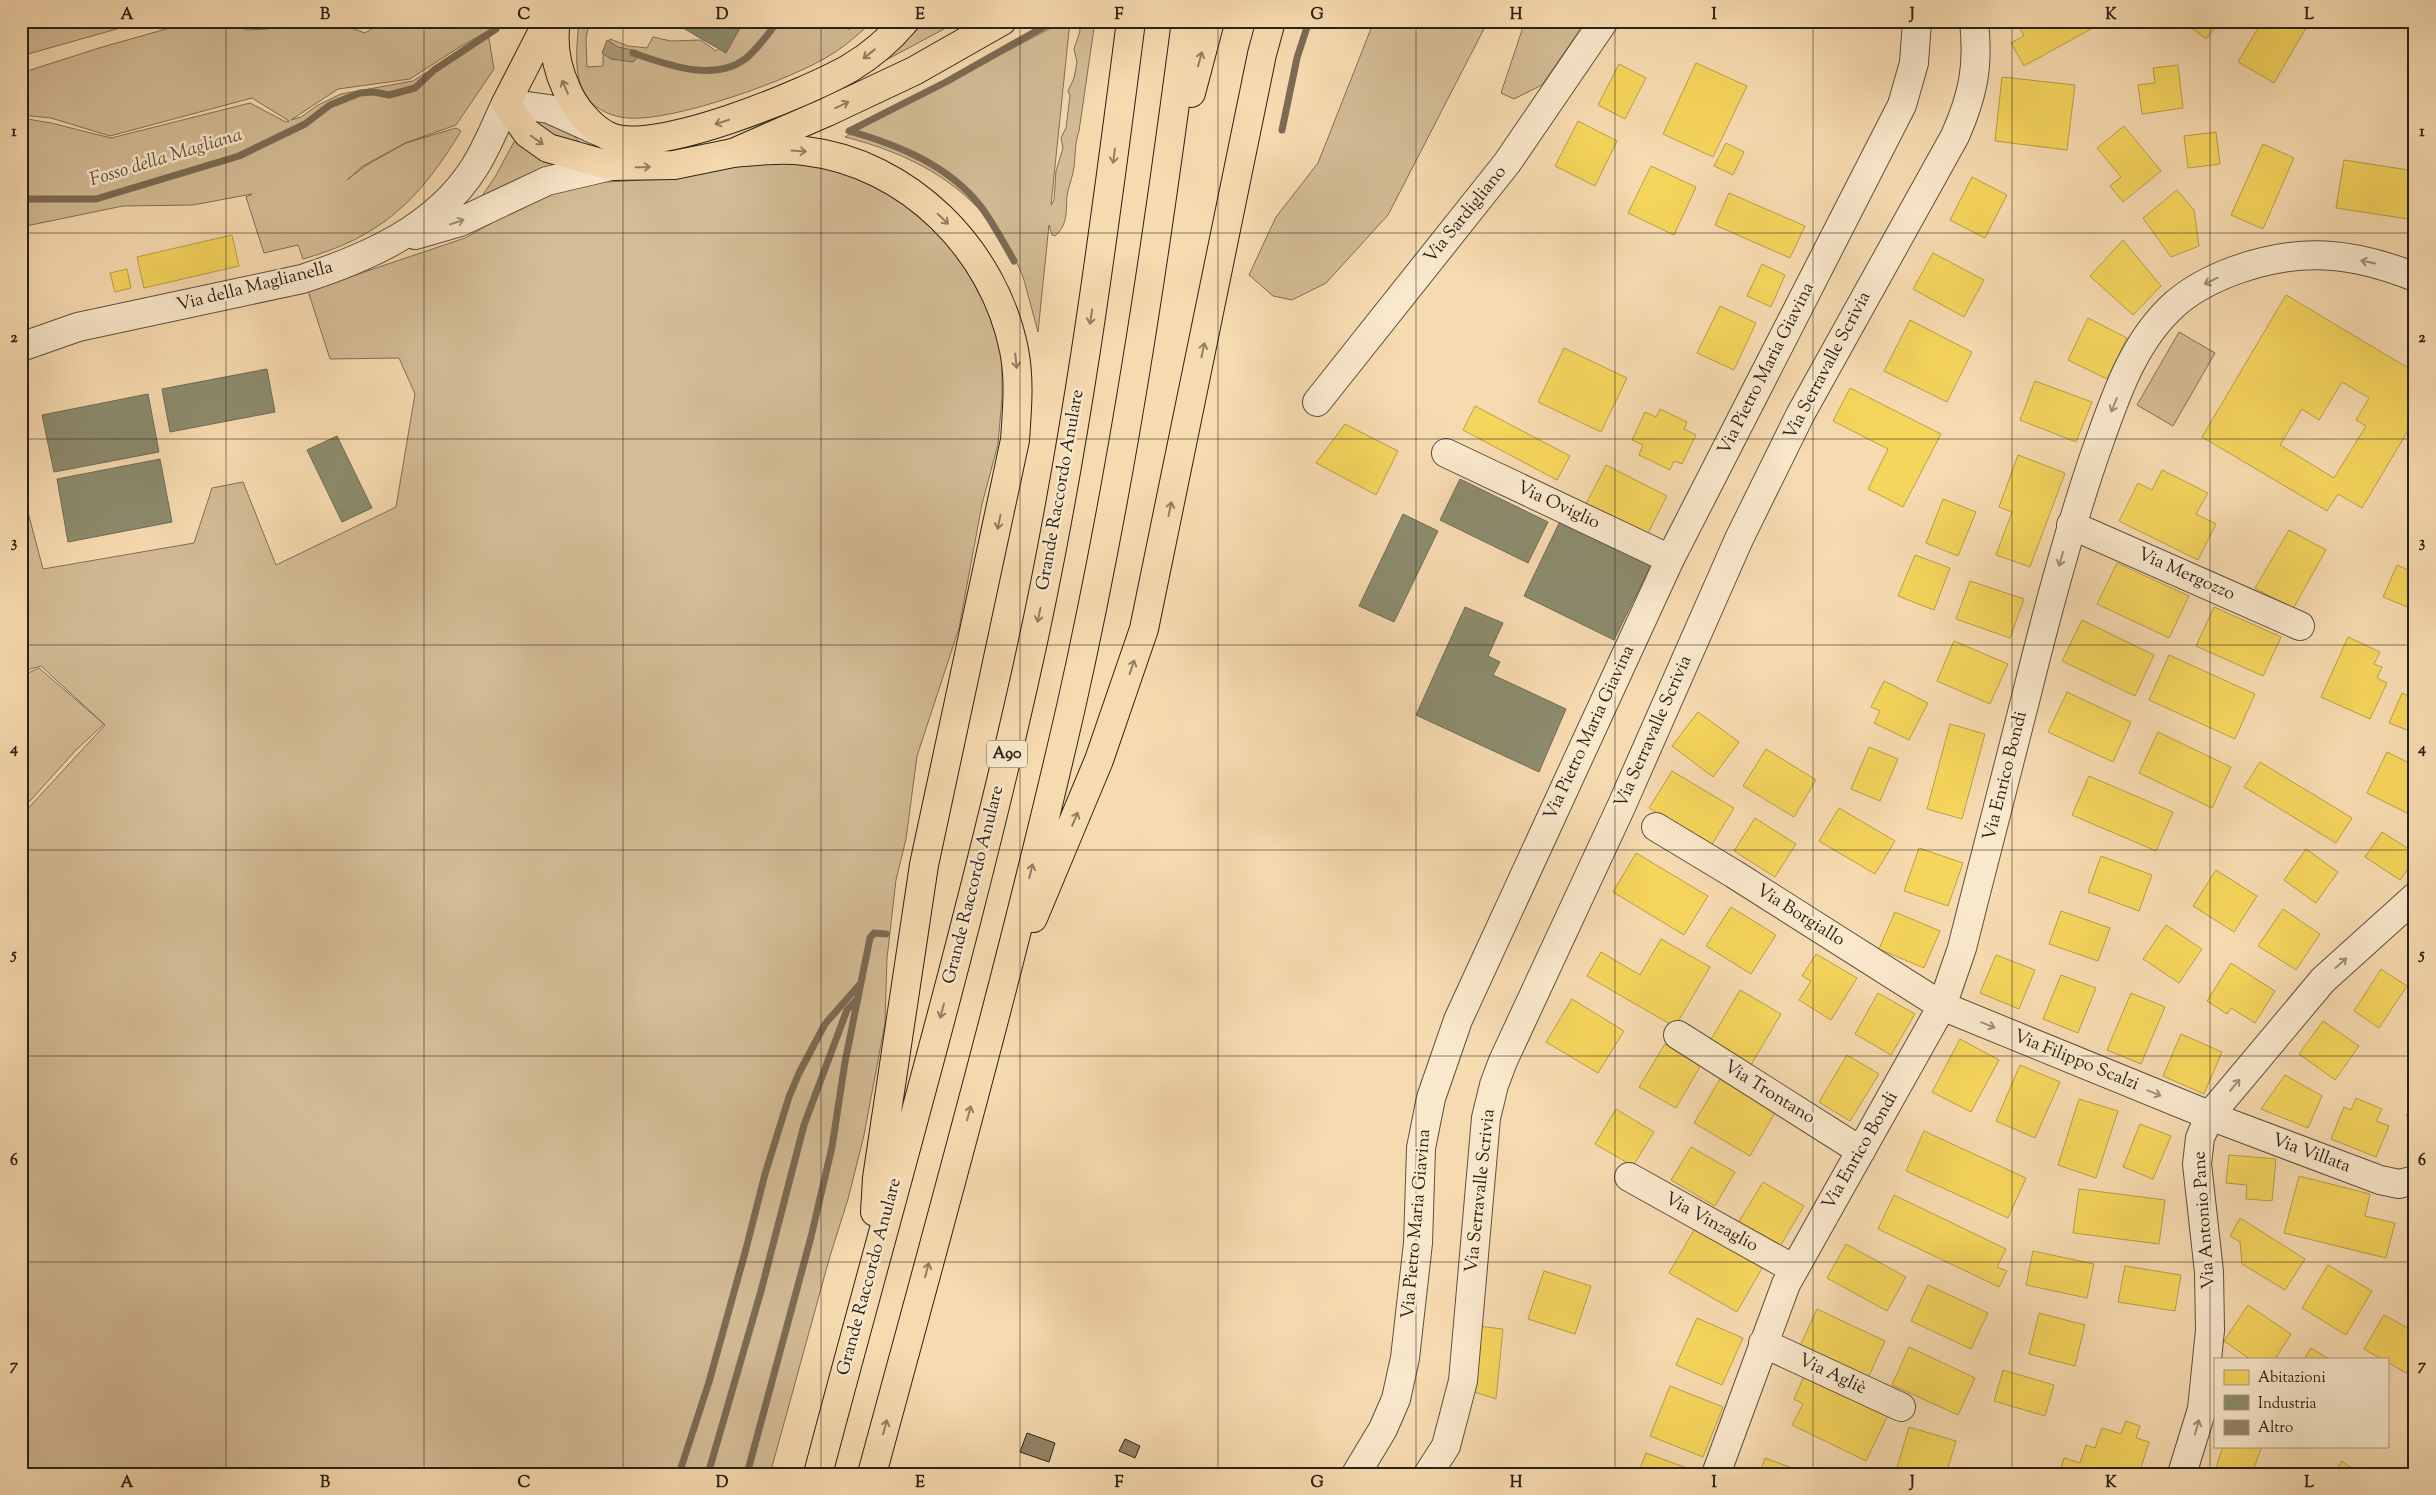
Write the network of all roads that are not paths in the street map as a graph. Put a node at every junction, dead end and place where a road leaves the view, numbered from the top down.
1 (548, 21) edge
2 (556, 21) edge
3 (905, 21) edge
4 (1002, 21) edge
5 (1114, 21) edge
6 (1131, 21) edge
7 (1186, 21) edge
8 (1210, 21) edge
9 (1271, 21) edge
10 (1604, 21) edge
11 (1917, 21) edge
12 (1974, 21) edge
13 (506, 103) junction
14 (1118, 126) junction
15 (608, 136) junction
16 (733, 153) junction
17 (611, 166) junction
18 (1161, 208) junction
19 (394, 241) junction
20 (2415, 277) edge
21 (21, 347) edge
22 (1317, 402) dead end
23 (1446, 453) dead end
24 (2071, 525) junction
25 (1670, 559) junction
26 (2300, 626) dead end
27 (1656, 827) dead end
28 (2415, 897) edge
29 (1002, 993) junction
30 (1942, 1006) junction
31 (1678, 1035) dead end
32 (2210, 1115) junction
33 (1860, 1151) junction
34 (1629, 1177) dead end
35 (2415, 1180) edge
36 (874, 1262) junction
37 (1794, 1269) junction
38 (1763, 1343) junction
39 (1901, 1407) dead end
40 (818, 1474) edge
41 (872, 1474) edge
42 (1356, 1474) edge
43 (1428, 1474) edge
44 (1716, 1474) edge
45 (2182, 1474) edge

1 - 13 main road, Via della Maglianella
15 -> 2 main road
3 -> 15 main road
16 -> 4 main road
5 - 14 main road
6 - 14 main road, Grande Raccordo Anulare / A90
7 - 18 main road
18 -> 8 main road
29 -> 9 main road
10 - 22 street, Via Sardigliano
11 - 25 street, Via Pietro Maria Giavina
12 - 43 street, Via Serravalle Scrivia
13 - 15 street
13 -> 17 main road
13 - 19 street, Via della Maglianella
14 -> 36 main road, Grande Raccordo Anulare / A90
17 -> 16 main road
16 -> 36 main road
19 -> 17 street
29 -> 18 main road
19 - 21 street, Via della Maglianella
20 -> 24 street, Via Enrico Bondi
23 - 25 street, Via Oviglio
24 - 26 street, Via Mergozzo
24 -> 30 street, Via Enrico Bondi
25 - 42 street, Via Pietro Maria Giavina
27 - 30 street, Via Borgiallo
32 -> 28 street, Via Antonio Pane
41 -> 29 main road
30 -> 32 street, Via Filippo Scalzi
30 - 33 street, Via Enrico Bondi
31 - 33 street, Via Trontano
32 - 35 street, Via Villata
45 -> 32 street, Via Antonio Pane
33 - 37 street, Via Enrico Bondi
34 - 37 street, Via Vinzaglio
36 - 40 main road, Grande Raccordo Anulare / A90
37 - 38 street, Via Enrico Bondi
38 - 39 street, Via Agliè
38 - 44 street, Via Enrico Bondi

